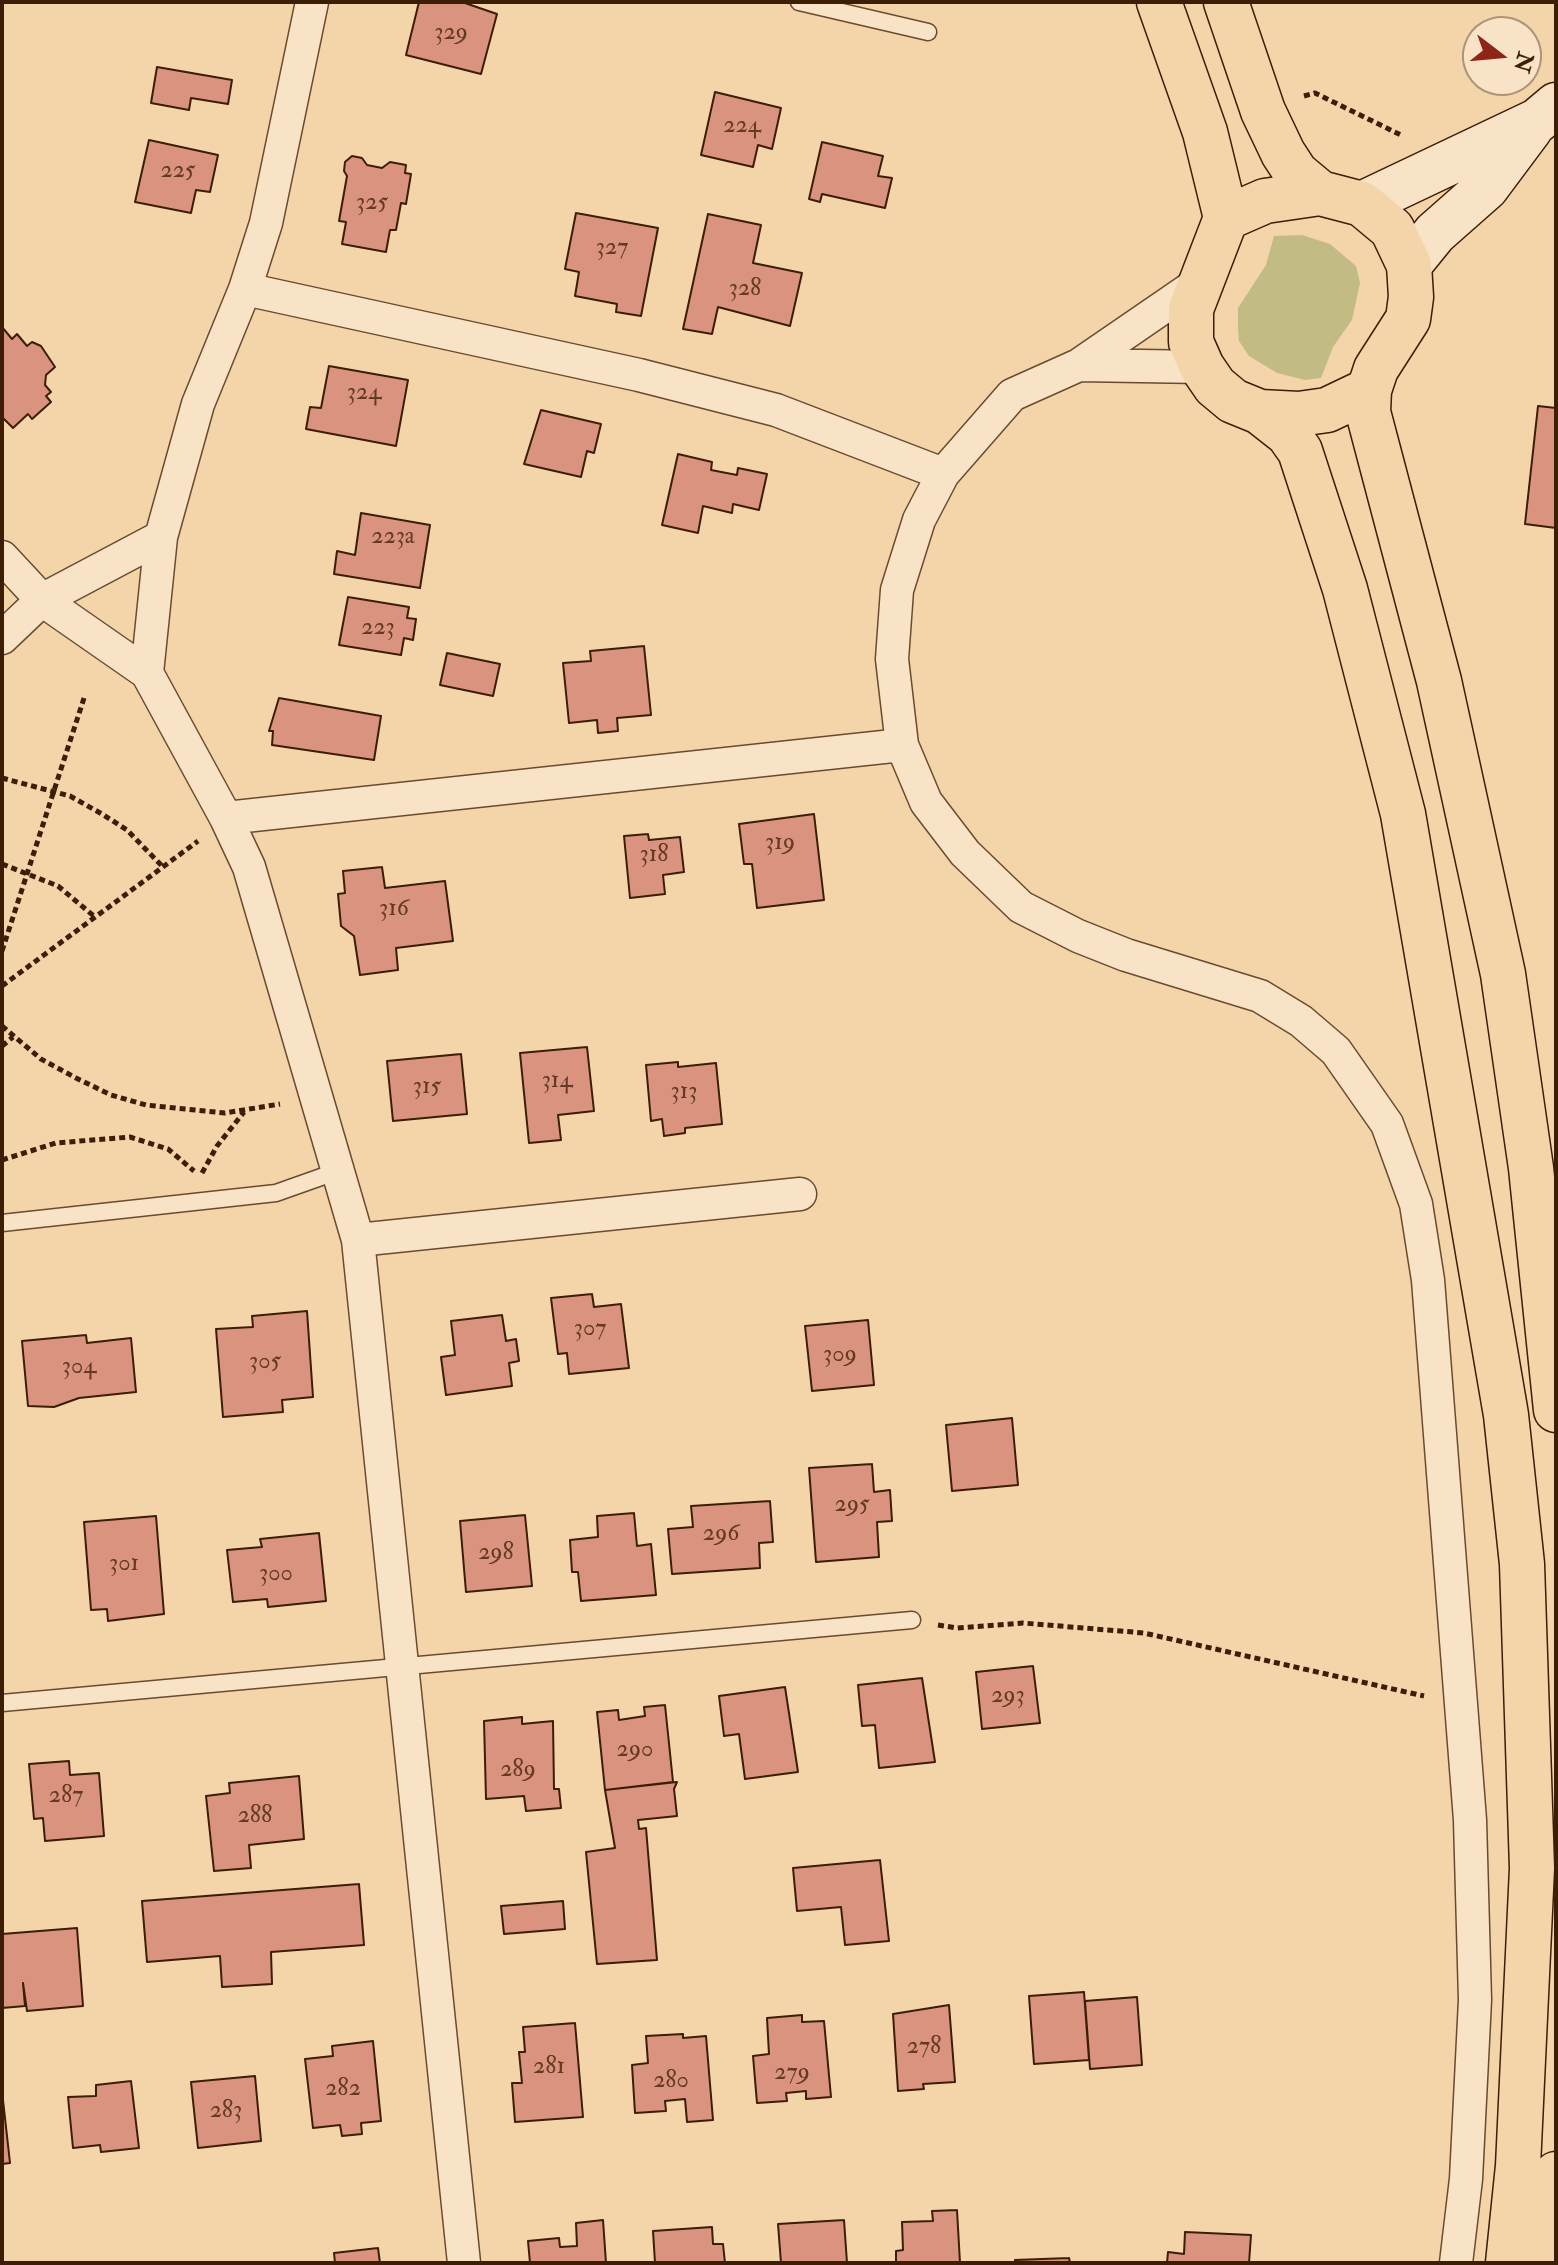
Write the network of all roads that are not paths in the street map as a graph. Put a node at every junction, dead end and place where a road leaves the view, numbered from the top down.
1 (312, 2) edge
2 (799, 2) edge
3 (1159, 2) edge
4 (1226, 2) edge
5 (928, 32) dead end
6 (1546, 113) edge
7 (1320, 193) junction
8 (1362, 204) junction
9 (1226, 218) junction
10 (1409, 265) junction
11 (1200, 282) junction
12 (245, 289) junction
13 (1079, 365) junction
14 (1202, 367) junction
15 (1369, 390) junction
16 (1260, 412) junction
17 (943, 474) junction
18 (161, 537) junction
19 (2, 557) edge
20 (42, 600) junction
21 (2, 638) edge
22 (147, 673) junction
23 (902, 745) junction
24 (214, 828) junction
25 (338, 1171) junction
26 (800, 1194) dead end
27 (2, 1223) edge
28 (358, 1240) junction
29 (1556, 1410) edge
30 (912, 1620) road end
31 (400, 1667) junction
32 (2, 1703) edge
33 (1556, 2174) edge
34 (464, 2263) edge
35 (1456, 2263) edge
36 (1508, 2263) edge
37 (1546, 2263) edge

1 - 12 street
2 - 5 lane
3 - 9 main road
4 - 7 main road
6 - 8 street
6 - 10 street
7 - 8 main road
7 - 9 main road
8 - 10 main road
9 - 11 main road
10 - 15 main road
11 - 13 street
11 - 14 main road
12 - 17 street
12 - 18 street
13 - 14 street
13 - 17 street
14 - 16 main road
15 - 16 main road
15 - 29 main road
16 - 36 main road
17 - 23 street
18 - 20 street
18 - 22 street
19 - 20 street
20 - 21 street
20 - 22 street
22 - 24 street
23 - 24 street
23 - 35 street
24 - 25 street
25 - 27 lane
25 - 28 street
26 - 28 street
28 - 31 street
30 - 31 lane
31 - 32 lane
31 - 34 street
33 - 37 main road

